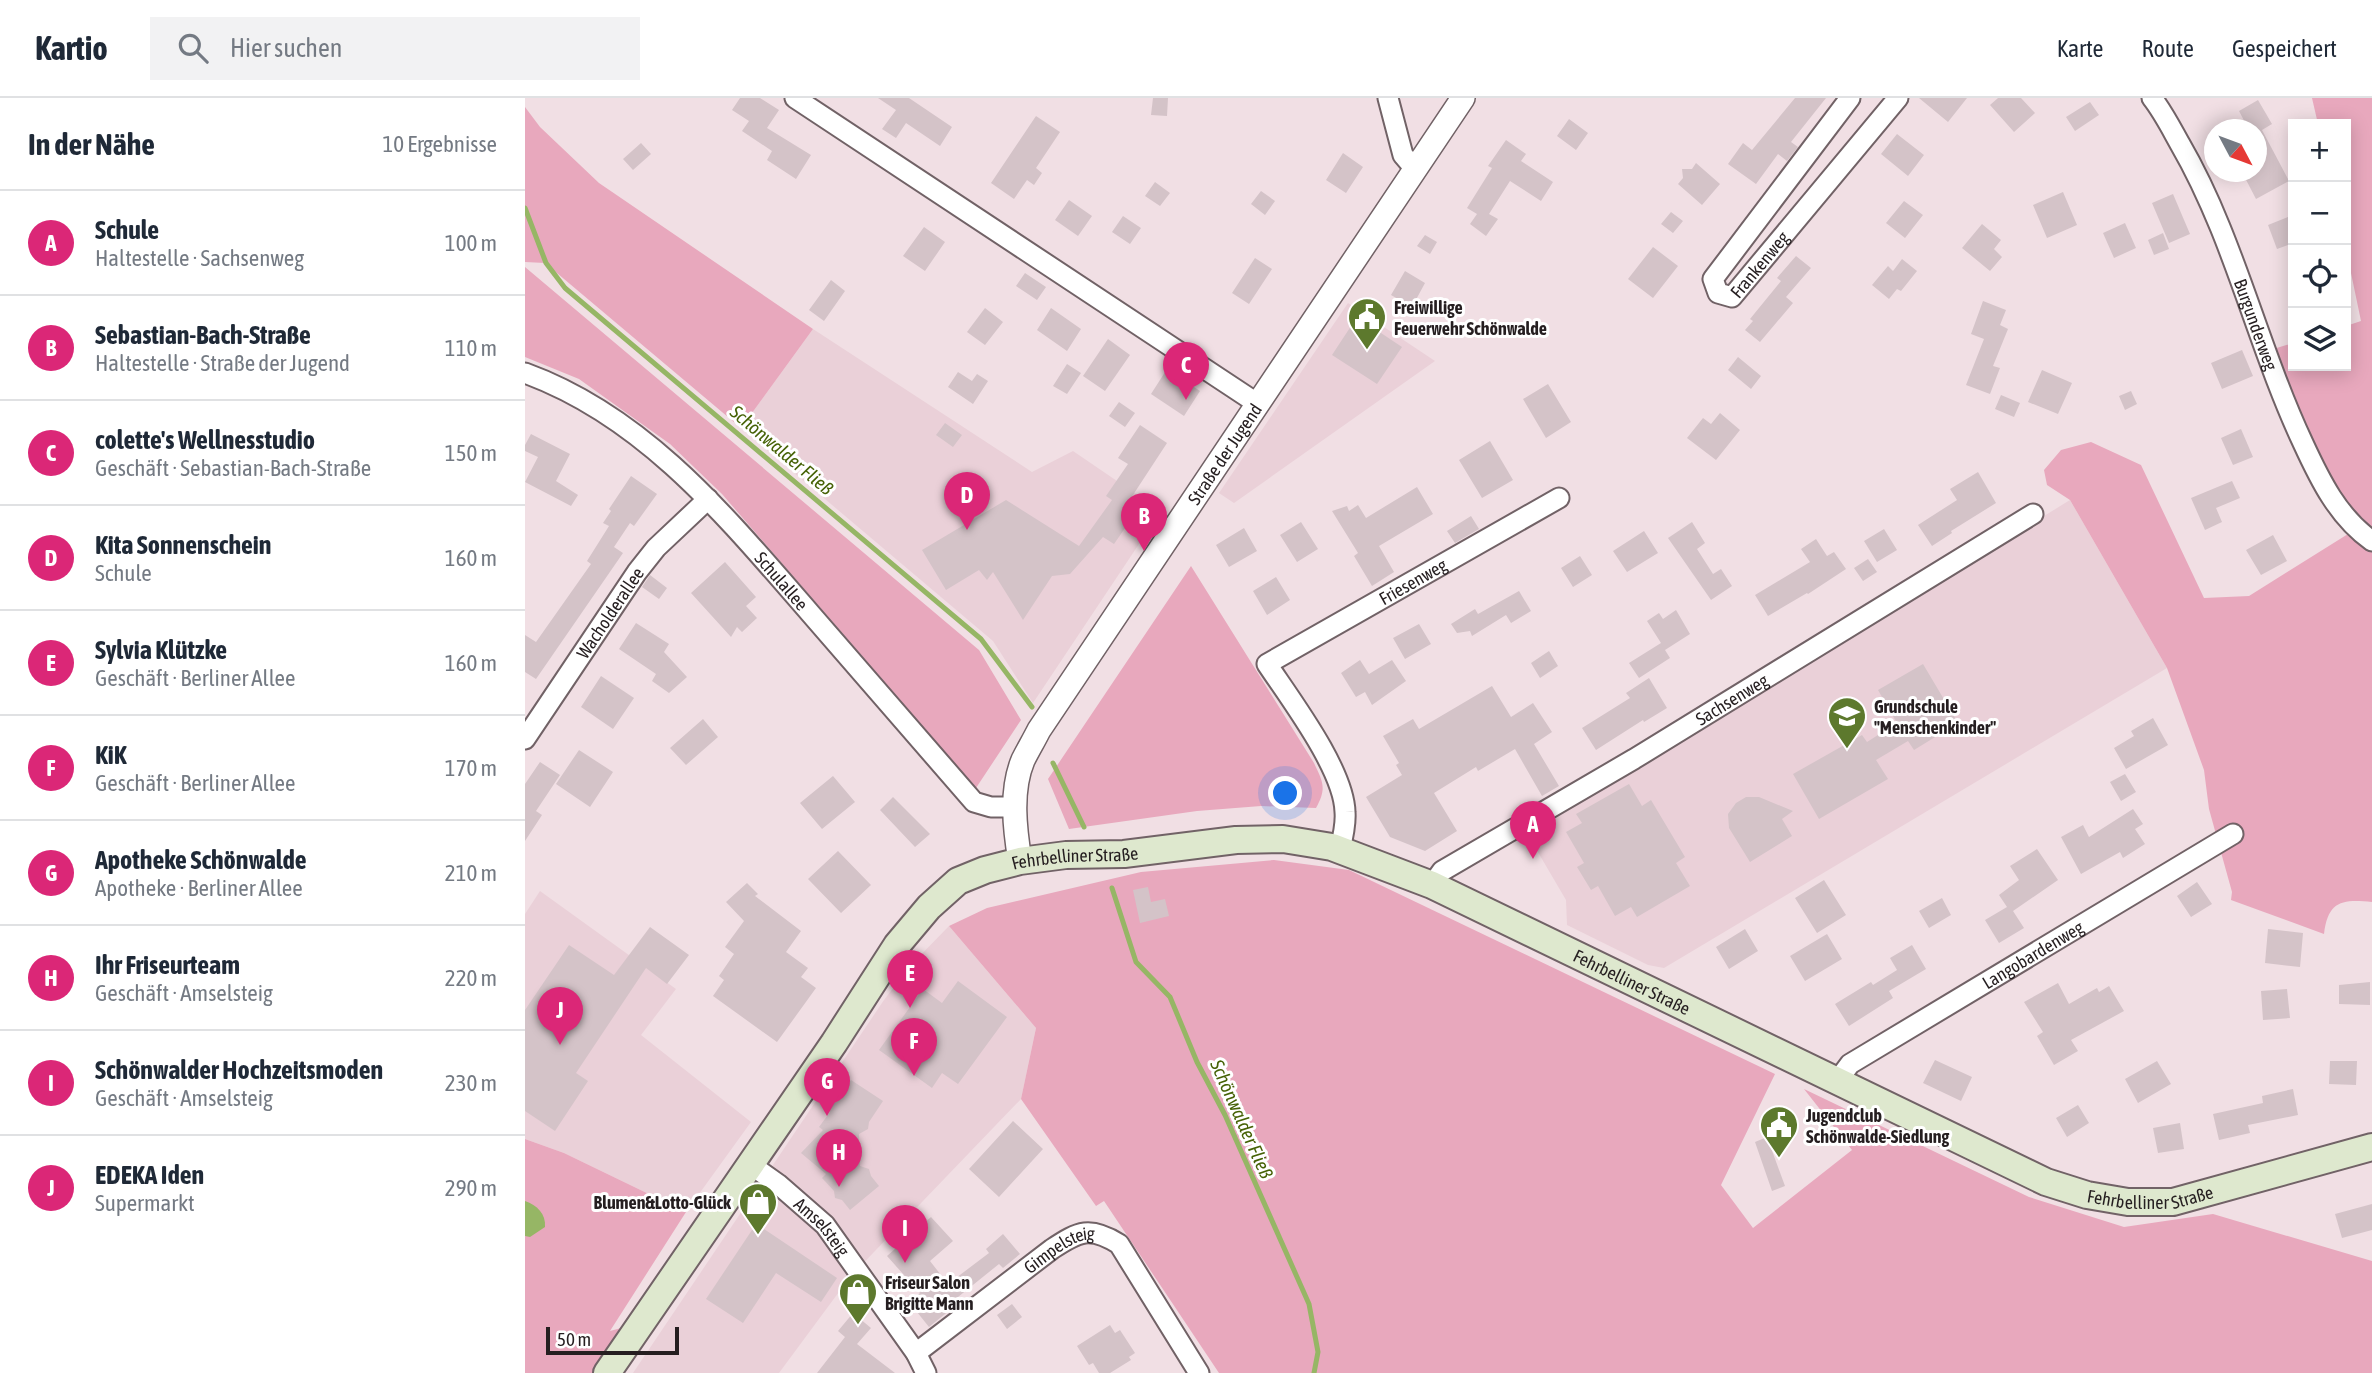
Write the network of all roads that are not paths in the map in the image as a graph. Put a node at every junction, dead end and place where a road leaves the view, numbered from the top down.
1 (795, 98) edge
2 (1388, 98) edge
3 (1463, 98) edge
4 (1850, 98) edge
5 (1898, 98) edge
6 (2153, 98) edge
7 (1415, 169) junction
8 (525, 373) edge
9 (1258, 404) junction
10 (1559, 498) dead end
11 (708, 499) junction
12 (2033, 514) dead end
13 (2372, 541) edge
14 (525, 739) edge
15 (1015, 807) junction
16 (2233, 834) dead end
17 (1340, 849) junction
18 (1020, 862) junction
19 (1432, 885) junction
20 (1837, 1080) junction
21 (2372, 1147) edge
22 (750, 1164) junction
23 (916, 1353) junction
24 (607, 1373) edge
25 (926, 1373) edge
26 (1199, 1373) edge

1 - 9 street
2 - 7 street
3 - 7 street, Straße der Jugend
4 - 5 street, Frankenweg
6 - 13 street, Burgunderweg
7 - 9 street, Straße der Jugend
8 - 11 street, Schulallee
9 - 15 street, Straße der Jugend
10 - 17 street, Friesenweg
11 - 14 street, Wacholderallee
11 - 15 street, Schulallee
12 - 19 street, Sachsenweg
15 - 18 street, Straße der Jugend
16 - 20 street, Langobardenweg
17 - 18 main road, Fehrbelliner Straße
17 - 19 main road, Fehrbelliner Straße
18 - 22 main road, Fehrbelliner Straße
19 - 20 main road, Fehrbelliner Straße
20 - 21 main road, Fehrbelliner Straße
22 - 23 street, Amselsteig
22 - 24 main road, Fehrbelliner Straße
23 - 25 street, Amselsteig
23 - 26 street, Gimpelsteig

